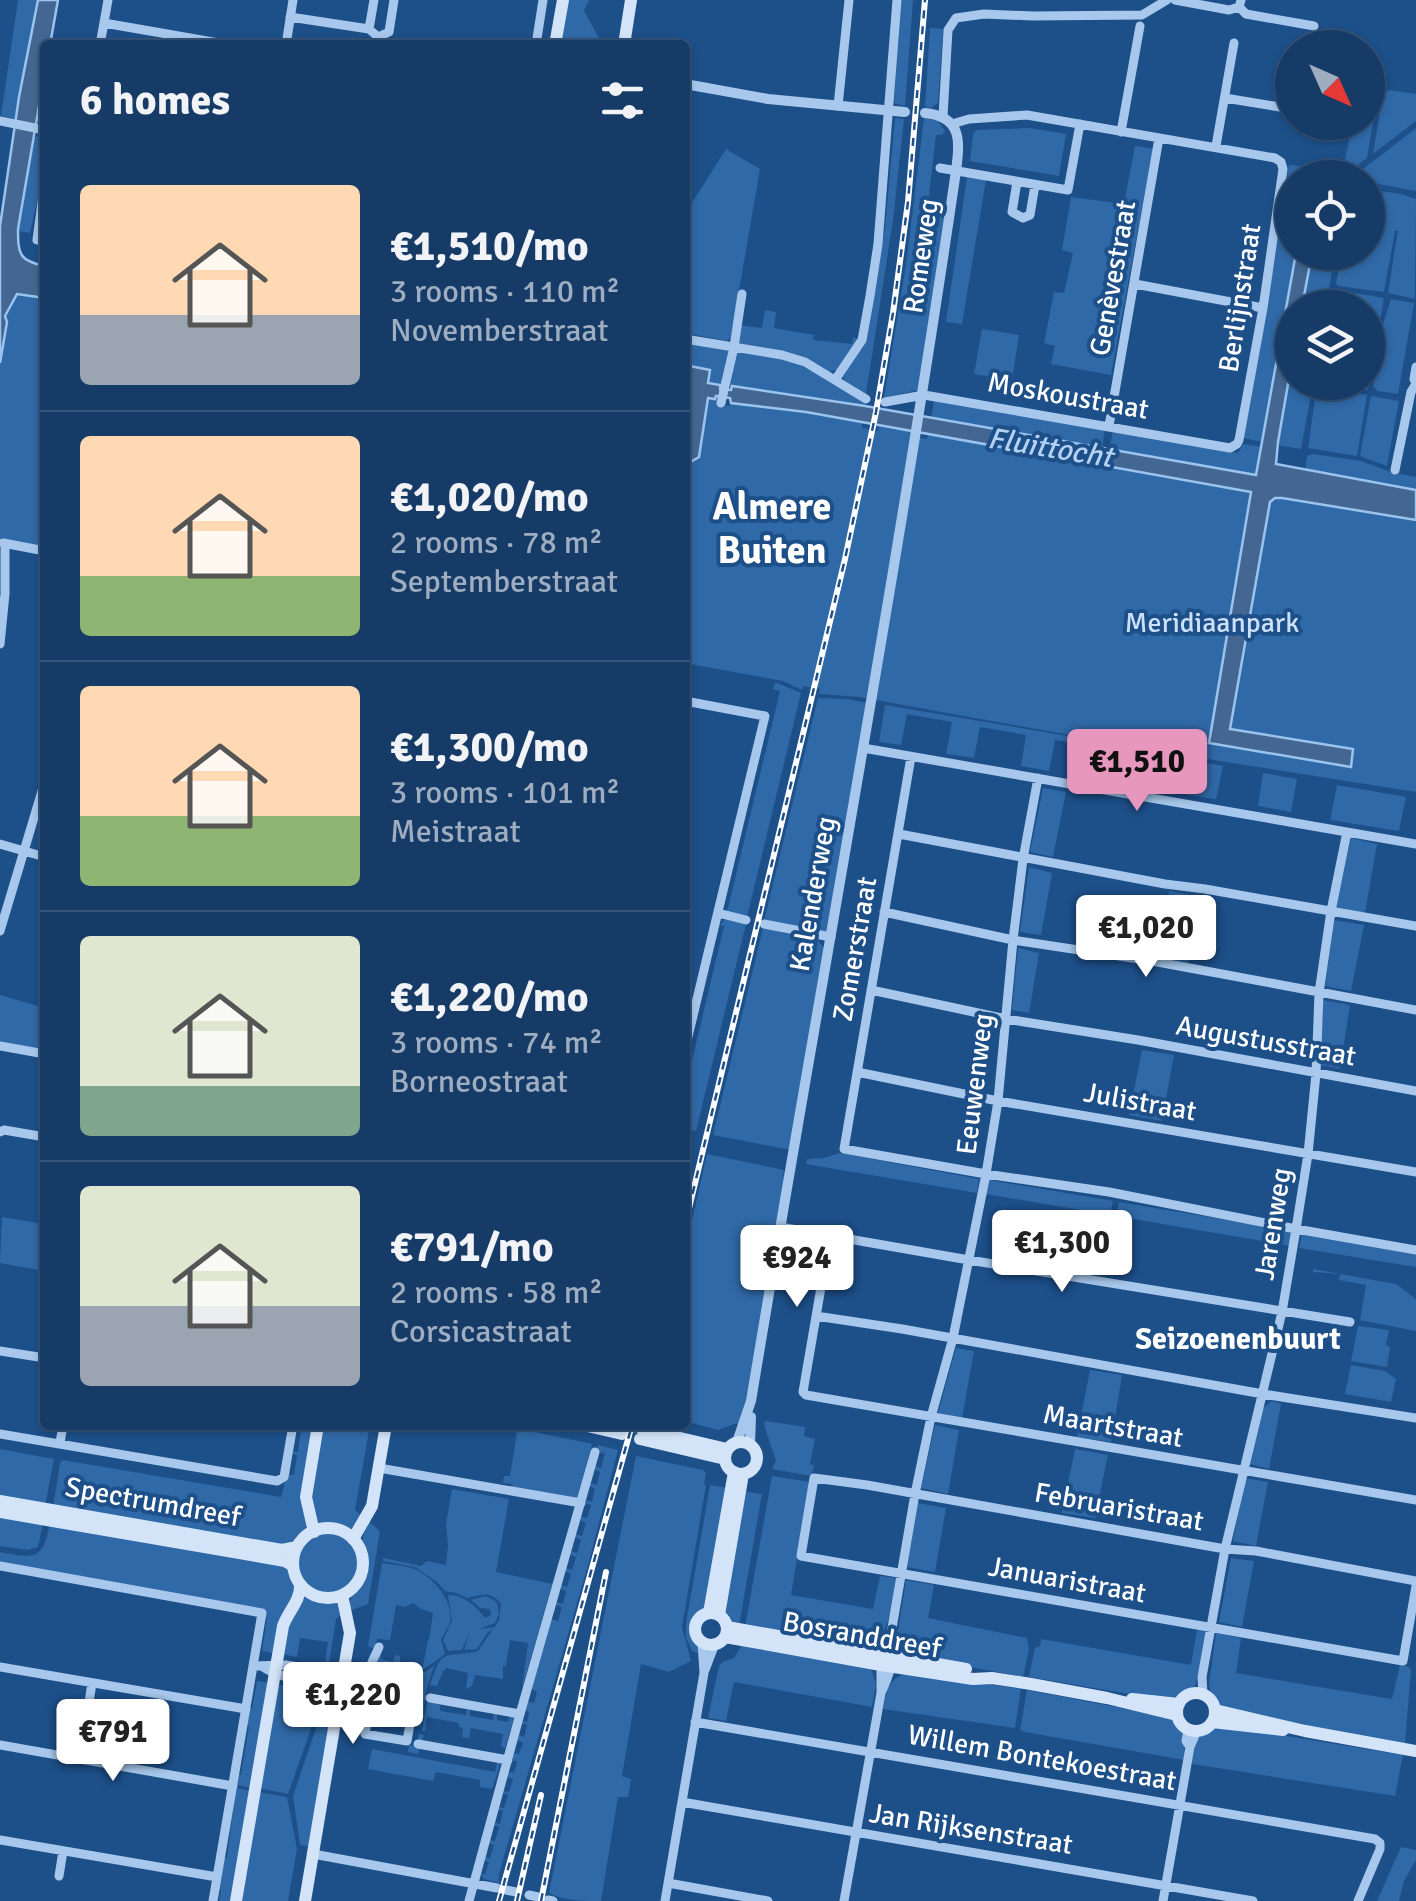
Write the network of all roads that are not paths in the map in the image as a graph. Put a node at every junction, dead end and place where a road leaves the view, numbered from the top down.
1 (108, 0) edge
2 (294, 0) edge
3 (374, 0) edge
4 (394, 0) edge
5 (543, 0) edge
6 (562, 0) edge
7 (631, 0) edge
8 (848, 0) edge
9 (898, 0) edge
10 (1166, 0) edge
11 (1176, 0) edge
12 (1239, 5) edge
13 (290, 17) junction
14 (1141, 21) junction
15 (104, 23) junction
16 (1314, 26) dead end
17 (369, 28) junction
18 (101, 40) edge
19 (185, 40) edge
20 (287, 40) edge
21 (376, 40) edge
22 (378, 40) edge
23 (537, 40) edge
24 (556, 40) edge
25 (625, 40) edge
26 (1234, 43) dead end
27 (690, 85) edge
28 (1225, 98) junction
29 (838, 106) junction
30 (1275, 106) edge
31 (889, 110) junction
32 (905, 112) dead end
33 (925, 113) dead end
34 (948, 120) junction
35 (0, 121) edge
36 (1080, 124) junction
37 (40, 128) edge
38 (1121, 132) junction
39 (1159, 138) junction
40 (1216, 146) junction
41 (940, 168) dead end
42 (956, 171) junction
43 (1017, 182) junction
44 (1035, 185) junction
45 (40, 213) edge
46 (40, 241) edge
47 (1135, 284) junction
48 (742, 294) dead end
49 (1263, 308) junction
50 (690, 339) edge
51 (734, 347) junction
52 (1416, 367) edge
53 (835, 380) junction
54 (1416, 384) edge
55 (924, 395) junction
56 (866, 399) dead end
57 (885, 402) dead end
58 (721, 403) dead end
59 (1109, 426) junction
60 (1239, 440) joint
61 (1395, 470) dead end
62 (2, 543) edge
63 (40, 550) edge
64 (0, 644) edge
65 (690, 702) edge
66 (863, 748) junction
67 (911, 757) junction
68 (1038, 778) junction
69 (40, 797) edge
70 (1347, 832) junction
71 (899, 834) junction
72 (0, 844) edge
73 (1416, 844) edge
74 (23, 850) junction
75 (40, 855) edge
76 (1023, 859) junction
77 (1331, 911) junction
78 (884, 912) junction
79 (718, 913) junction
80 (746, 920) dead end
81 (764, 924) dead end
82 (1416, 926) edge
83 (0, 932) edge
84 (830, 937) junction
85 (1013, 940) junction
86 (871, 990) junction
87 (1319, 993) junction
88 (1416, 1010) edge
89 (1006, 1020) junction
90 (690, 1028) edge
91 (0, 1046) edge
92 (40, 1053) edge
93 (856, 1072) junction
94 (1316, 1074) junction
95 (1416, 1091) edge
96 (998, 1101) junction
97 (2, 1131) edge
98 (40, 1136) edge
99 (1308, 1154) junction
100 (1416, 1172) edge
101 (986, 1174) junction
102 (780, 1227) junction
103 (1296, 1229) junction
104 (830, 1235) junction
105 (1416, 1250) edge
106 (970, 1260) junction
107 (1282, 1312) junction
108 (816, 1316) junction
109 (1350, 1322) dead end
110 (953, 1338) junction
111 (0, 1351) edge
112 (40, 1357) edge
113 (1263, 1394) junction
114 (931, 1417) junction
115 (1416, 1418) edge
116 (62, 1430) edge
117 (292, 1430) edge
118 (317, 1430) edge
119 (385, 1430) edge
120 (605, 1430) edge
121 (0, 1434) edge
122 (622, 1434) dead end
123 (641, 1434) dead end
124 (60, 1443) junction
125 (735, 1448) junction
126 (595, 1452) dead end
127 (379, 1468) junction
128 (1242, 1470) junction
129 (738, 1473) junction
130 (814, 1478) joint
131 (915, 1494) junction
132 (1416, 1500) edge
133 (0, 1501) edge
134 (581, 1503) junction
135 (0, 1512) edge
136 (38, 1513) junction
137 (58, 1517) junction
138 (314, 1532) junction
139 (354, 1539) junction
140 (297, 1547) junction
141 (1225, 1549) junction
142 (0, 1566) edge
143 (294, 1566) junction
144 (900, 1573) junction
145 (300, 1584) junction
146 (1416, 1584) edge
147 (342, 1596) junction
148 (1210, 1628) junction
149 (716, 1630) junction
150 (379, 1648) dead end
151 (887, 1660) junction
152 (0, 1668) edge
153 (267, 1668) junction
154 (346, 1681) junction
155 (92, 1683) junction
156 (369, 1683) junction
157 (1199, 1694) junction
158 (430, 1698) dead end
159 (414, 1701) dead end
160 (88, 1708) dead end
161 (246, 1709) junction
162 (1178, 1710) junction
163 (520, 1714) junction
164 (1213, 1716) junction
165 (695, 1722) junction
166 (1192, 1730) junction
167 (84, 1734) dead end
168 (418, 1744) dead end
169 (0, 1745) edge
170 (1416, 1751) edge
171 (870, 1752) junction
172 (79, 1759) junction
173 (508, 1760) junction
174 (233, 1786) junction
175 (682, 1802) junction
176 (1180, 1805) junction
177 (856, 1834) junction
178 (0, 1840) edge
179 (63, 1851) junction
180 (314, 1854) junction
181 (59, 1876) dead end
182 (218, 1877) junction
183 (474, 1883) junction
184 (668, 1884) junction
185 (1166, 1884) junction
186 (506, 1890) dead end
187 (214, 1901) edge
188 (236, 1901) edge
189 (305, 1901) edge
190 (469, 1901) edge
191 (665, 1901) edge
192 (768, 1901) edge
193 (844, 1901) edge
194 (1163, 1901) edge
195 (1253, 1901) edge
196 (1358, 1901) edge

1 - 15 street
2 - 13 street
3 - 17 street
4 - 22 street
5 - 23 street
6 - 24 main road
7 - 25 main road
8 - 29 street
9 - 31 street
10 - 14 street
11 - 12 street
12 - 16 street
13 - 17 street
13 - 20 street
14 - 34 street
14 - 38 street
15 - 18 street
15 - 19 street
17 - 21 street
26 - 28 street
27 - 29 street
28 - 30 street
28 - 40 street
29 - 31 street
31 - 32 street
31 - 53 street
33 - 34 street
34 - 36 street
34 - 42 street, Romeweg
35 - 37 street
36 - 38 street
36 - 44 street
38 - 39 street
39 - 40 street
39 - 47 street, Genèvestraat
40 - 49 street, Berlijnstraat
41 - 42 street
42 - 43 street
42 - 55 street, Romeweg
43 - 44 street
43 - 44 street
45 - 46 street
47 - 49 street
47 - 59 street, Genèvestraat
48 - 51 street
49 - 60 street, Berlijnstraat
50 - 51 street
51 - 53 street
51 - 58 street
52 - 54 street
53 - 56 street
54 - 61 street
55 - 57 street, Moskoustraat
55 - 59 street, Moskoustraat
55 - 66 street, Kalenderweg
59 - 60 street, Moskoustraat
62 - 63 street
62 - 64 street
65 - 79 street
66 - 67 street
66 - 84 street, Kalenderweg
67 - 68 street
67 - 71 street, Zomerstraat
68 - 70 street
68 - 76 street, Eeuwenweg
69 - 74 street
70 - 73 street
70 - 77 street, Jarenweg
71 - 76 street
71 - 78 street, Zomerstraat
72 - 74 street
74 - 75 street
74 - 83 street
76 - 77 street
76 - 85 street, Eeuwenweg
77 - 82 street
77 - 87 street, Jarenweg
78 - 85 street
78 - 86 street, Zomerstraat
79 - 80 street
79 - 90 street
81 - 84 street
84 - 102 street, Kalenderweg
85 - 87 street
85 - 89 street, Eeuwenweg
86 - 89 street, Augustusstraat
86 - 93 street, Zomerstraat
87 - 88 street
87 - 94 street, Jarenweg
89 - 94 street, Augustusstraat
89 - 96 street, Eeuwenweg
91 - 92 street
93 - 96 street, Julistraat
93 - 101 street, Zomerstraat
94 - 95 street, Augustusstraat
94 - 99 street, Jarenweg
96 - 99 street, Julistraat
96 - 101 street, Eeuwenweg
97 - 98 street
99 - 100 street, Julistraat
99 - 103 street, Jarenweg
101 - 103 street
101 - 106 street, Eeuwenweg
102 - 104 street
102 - 125 street, Kalenderweg
103 - 105 street
103 - 107 street, Jarenweg
104 - 106 street
104 - 108 street
106 - 107 street
106 - 110 street, Eeuwenweg
107 - 109 street
107 - 113 street, Jarenweg
108 - 110 street
108 - 114 street, Maartstraat
110 - 113 street
110 - 114 street, Eeuwenweg
111 - 112 street
113 - 115 street
113 - 128 street, Jarenweg
114 - 128 street, Maartstraat
114 - 131 street, Eeuwenweg
116 - 124 street
117 - 124 street
118 - 138 main road
119 - 127 main road
120 - 122 main road
121 - 124 street
123 - 125 main road
125 - 129 main road
125 - 129 main road
126 - 134 street
127 - 134 street
127 - 139 main road
128 - 132 street, Maartstraat
128 - 141 street, Jarenweg
129 - 149 main road
130 - 131 street, Februaristraat
130 - 144 street, Januaristraat
131 - 141 street, Februaristraat
131 - 144 street, Eeuwenweg
133 - 136 main road, Spectrumdreef
134 - 163 street
135 - 136 main road, Spectrumdreef
136 - 137 main road, Spectrumdreef
137 - 140 main road, Spectrumdreef
137 - 143 main road, Spectrumdreef
138 - 139 main road
138 - 140 main road
139 - 147 main road
140 - 143 main road
141 - 146 street, Februaristraat
141 - 148 street, Jarenweg
142 - 153 street
143 - 145 main road
144 - 148 street, Januaristraat
144 - 151 street, Eeuwenweg
145 - 147 main road
145 - 153 main road
146 - 148 street, Januaristraat
147 - 154 main road
148 - 157 street, Jarenweg
149 - 151 main road, Bosranddreef
149 - 165 street
150 - 156 street
151 - 162 main road, Bosranddreef
151 - 171 street, Eeuwenweg
152 - 155 street
153 - 154 street
153 - 161 street
153 - 188 main road
154 - 156 street
154 - 180 main road
155 - 160 street
155 - 161 street
156 - 159 street
157 - 162 main road
157 - 164 main road
158 - 163 street
161 - 174 street
162 - 166 main road
163 - 173 street
164 - 166 main road
164 - 170 main road
165 - 171 street, Willem Bontekoestraat
165 - 175 street
166 - 176 street
167 - 172 street
168 - 173 street
169 - 172 street
171 - 176 street, Willem Bontekoestraat
171 - 177 street, Eeuwenweg
172 - 174 street
173 - 183 street
174 - 182 street
175 - 177 street, Jan Rijksenstraat
175 - 184 street
176 - 185 street
176 - 196 street, Willem Bontekoestraat
177 - 185 street, Jan Rijksenstraat
177 - 193 street, Eeuwenweg
178 - 179 street
179 - 181 street
179 - 182 street
180 - 183 street
180 - 189 main road
182 - 187 street
183 - 186 street
183 - 190 street
184 - 191 street
184 - 192 street
185 - 194 street
185 - 195 street, Jan Rijksenstraat

